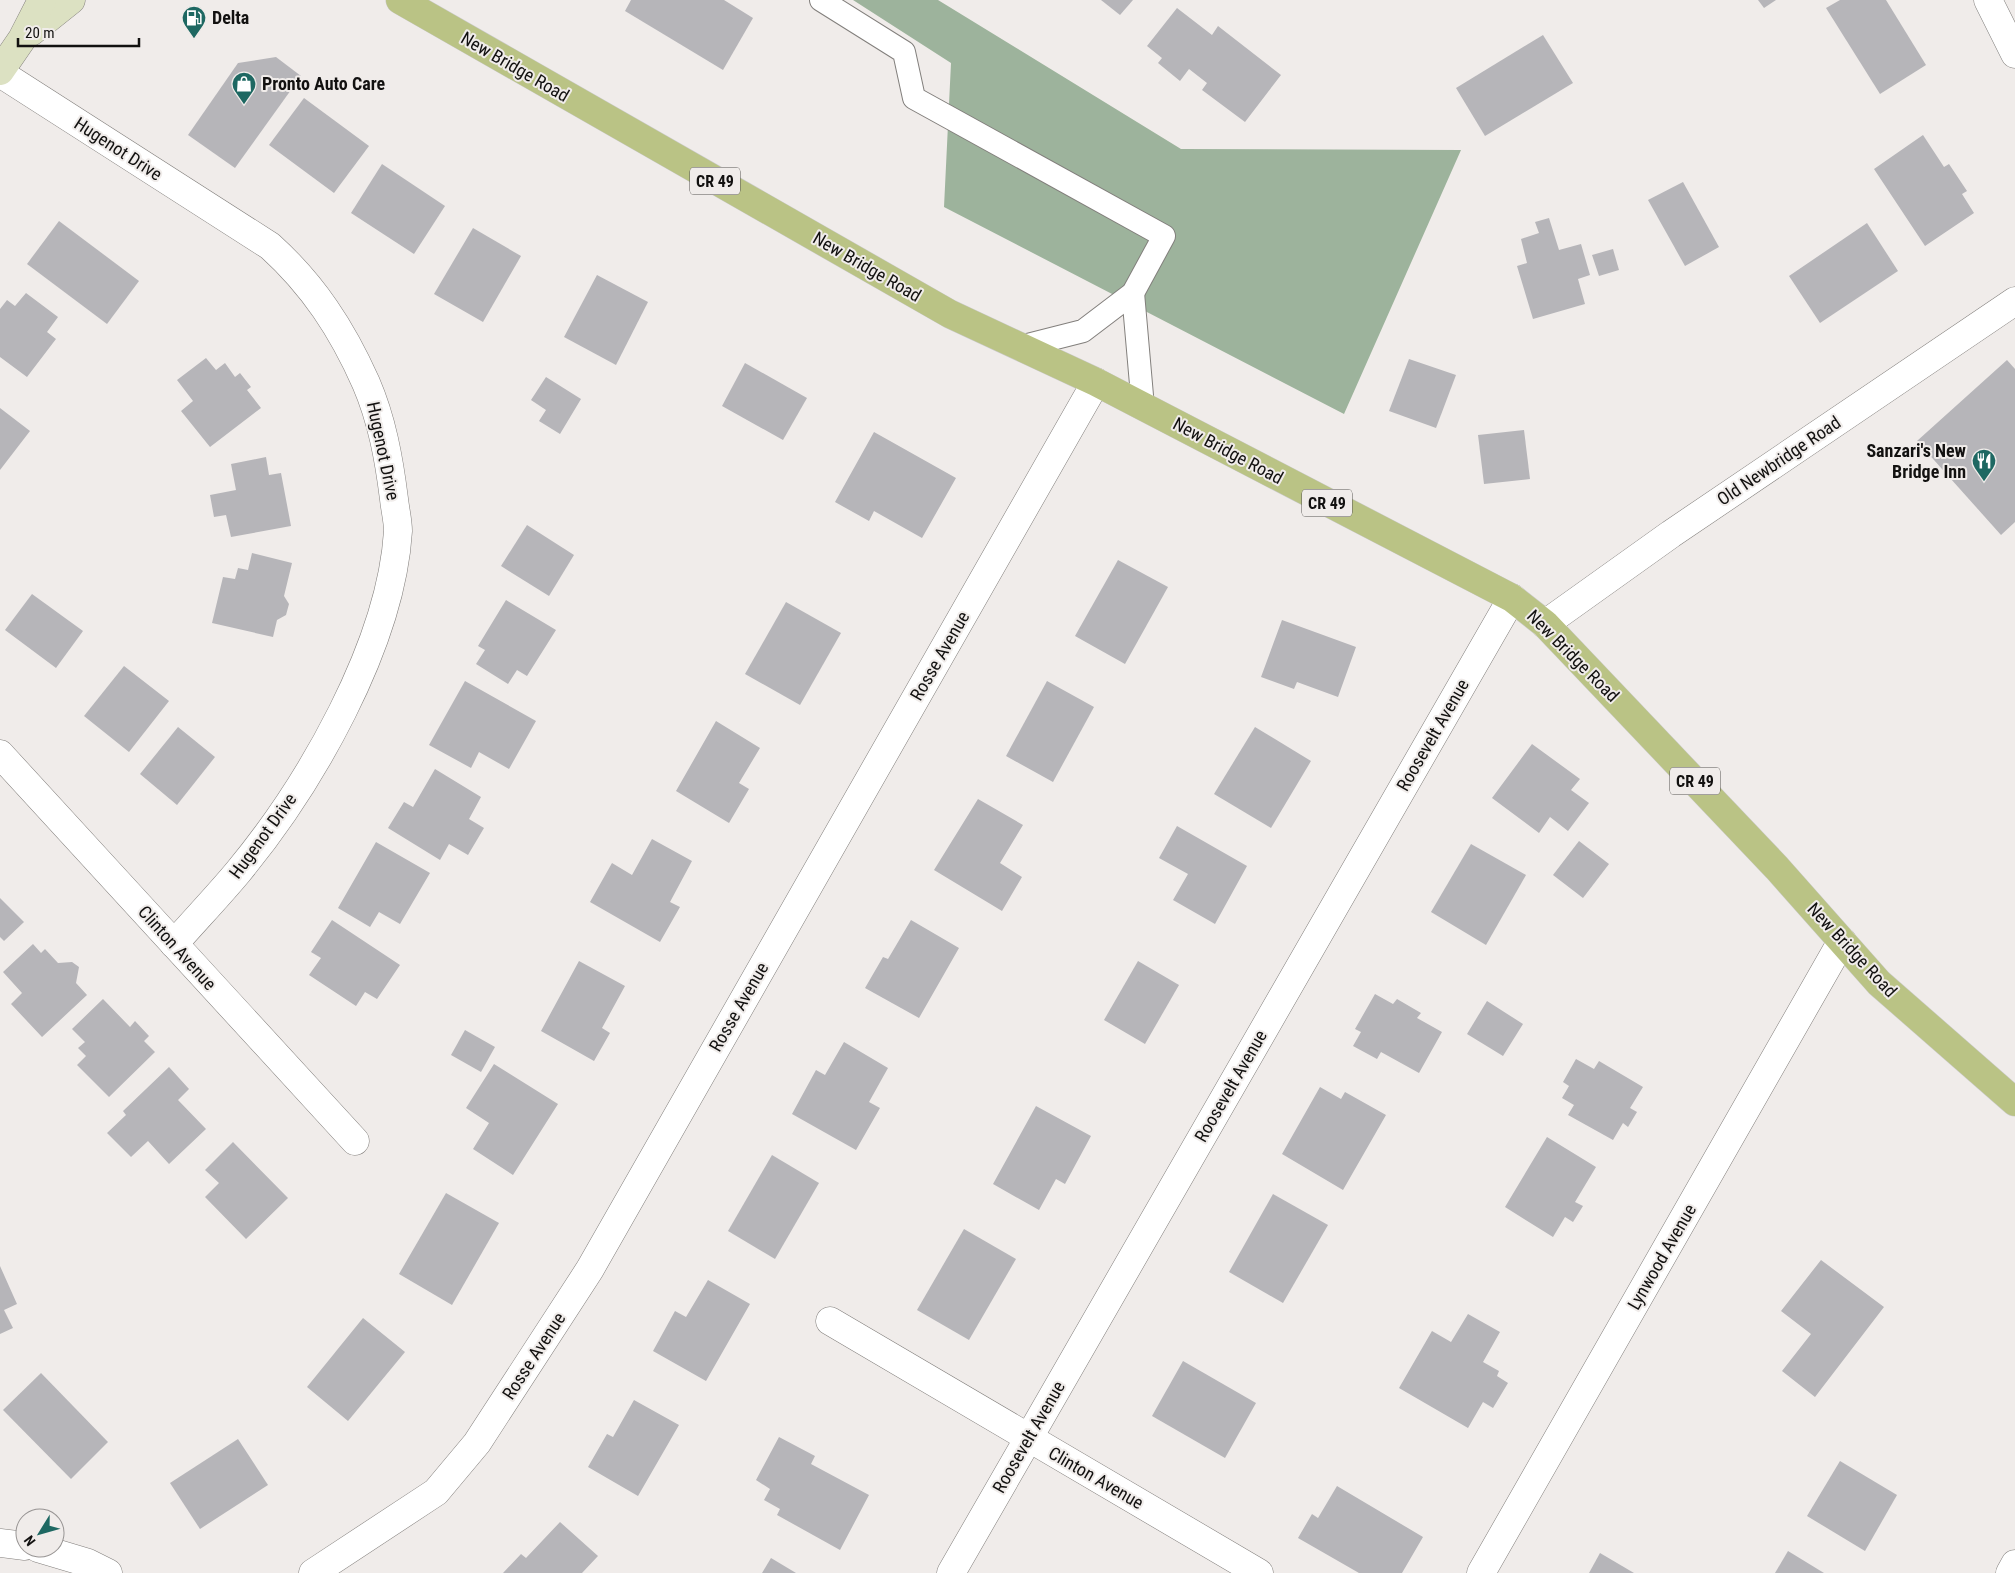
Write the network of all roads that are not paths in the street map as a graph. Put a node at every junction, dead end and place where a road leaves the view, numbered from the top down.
1 (28, 0) edge
2 (42, 0) edge
3 (71, 0) edge
4 (821, 0) edge
5 (1988, 0) edge
6 (409, 3) edge
7 (22, 39) junction
8 (2015, 54) edge
9 (0, 72) edge
10 (1133, 293) junction
11 (2015, 301) edge
12 (1020, 347) junction
13 (1096, 382) junction
14 (1143, 406) junction
15 (1512, 598) junction
16 (1545, 624) junction
17 (0, 754) edge
18 (1842, 941) junction
19 (174, 944) junction
20 (2015, 1102) edge
21 (355, 1141) dead end
22 (830, 1321) dead end
23 (1029, 1438) junction
24 (0, 1544) edge
25 (15, 1545) edge
26 (65, 1556) edge
27 (2015, 1564) edge
28 (108, 1573) edge
29 (313, 1573) edge
30 (951, 1573) edge
31 (1259, 1573) edge
32 (1480, 1573) edge
33 (2010, 1573) edge

1 - 7 main road
2 - 7 main road
3 - 7 main road
4 - 10 lane
5 - 8 street
6 - 12 main road, New Bridge Road / CR 49
7 - 9 main road
9 - 19 street, Hugenot Drive
10 - 12 lane
10 - 14 lane
11 - 16 street, Old Newbridge Road
12 - 13 main road, New Bridge Road / CR 49
13 - 14 main road, New Bridge Road / CR 49
13 - 29 street, Rosse Avenue
14 - 15 main road, New Bridge Road / CR 49
15 - 16 main road, New Bridge Road / CR 49
15 - 23 street, Roosevelt Avenue
16 - 18 main road, New Bridge Road / CR 49
17 - 19 street, Clinton Avenue
18 - 20 main road, New Bridge Road / CR 49
18 - 32 street, Lynwood Avenue
19 - 21 street, Clinton Avenue
22 - 23 street, Clinton Avenue
23 - 30 street, Roosevelt Avenue
23 - 31 street, Clinton Avenue
24 - 25 street
26 - 28 street
27 - 33 street

